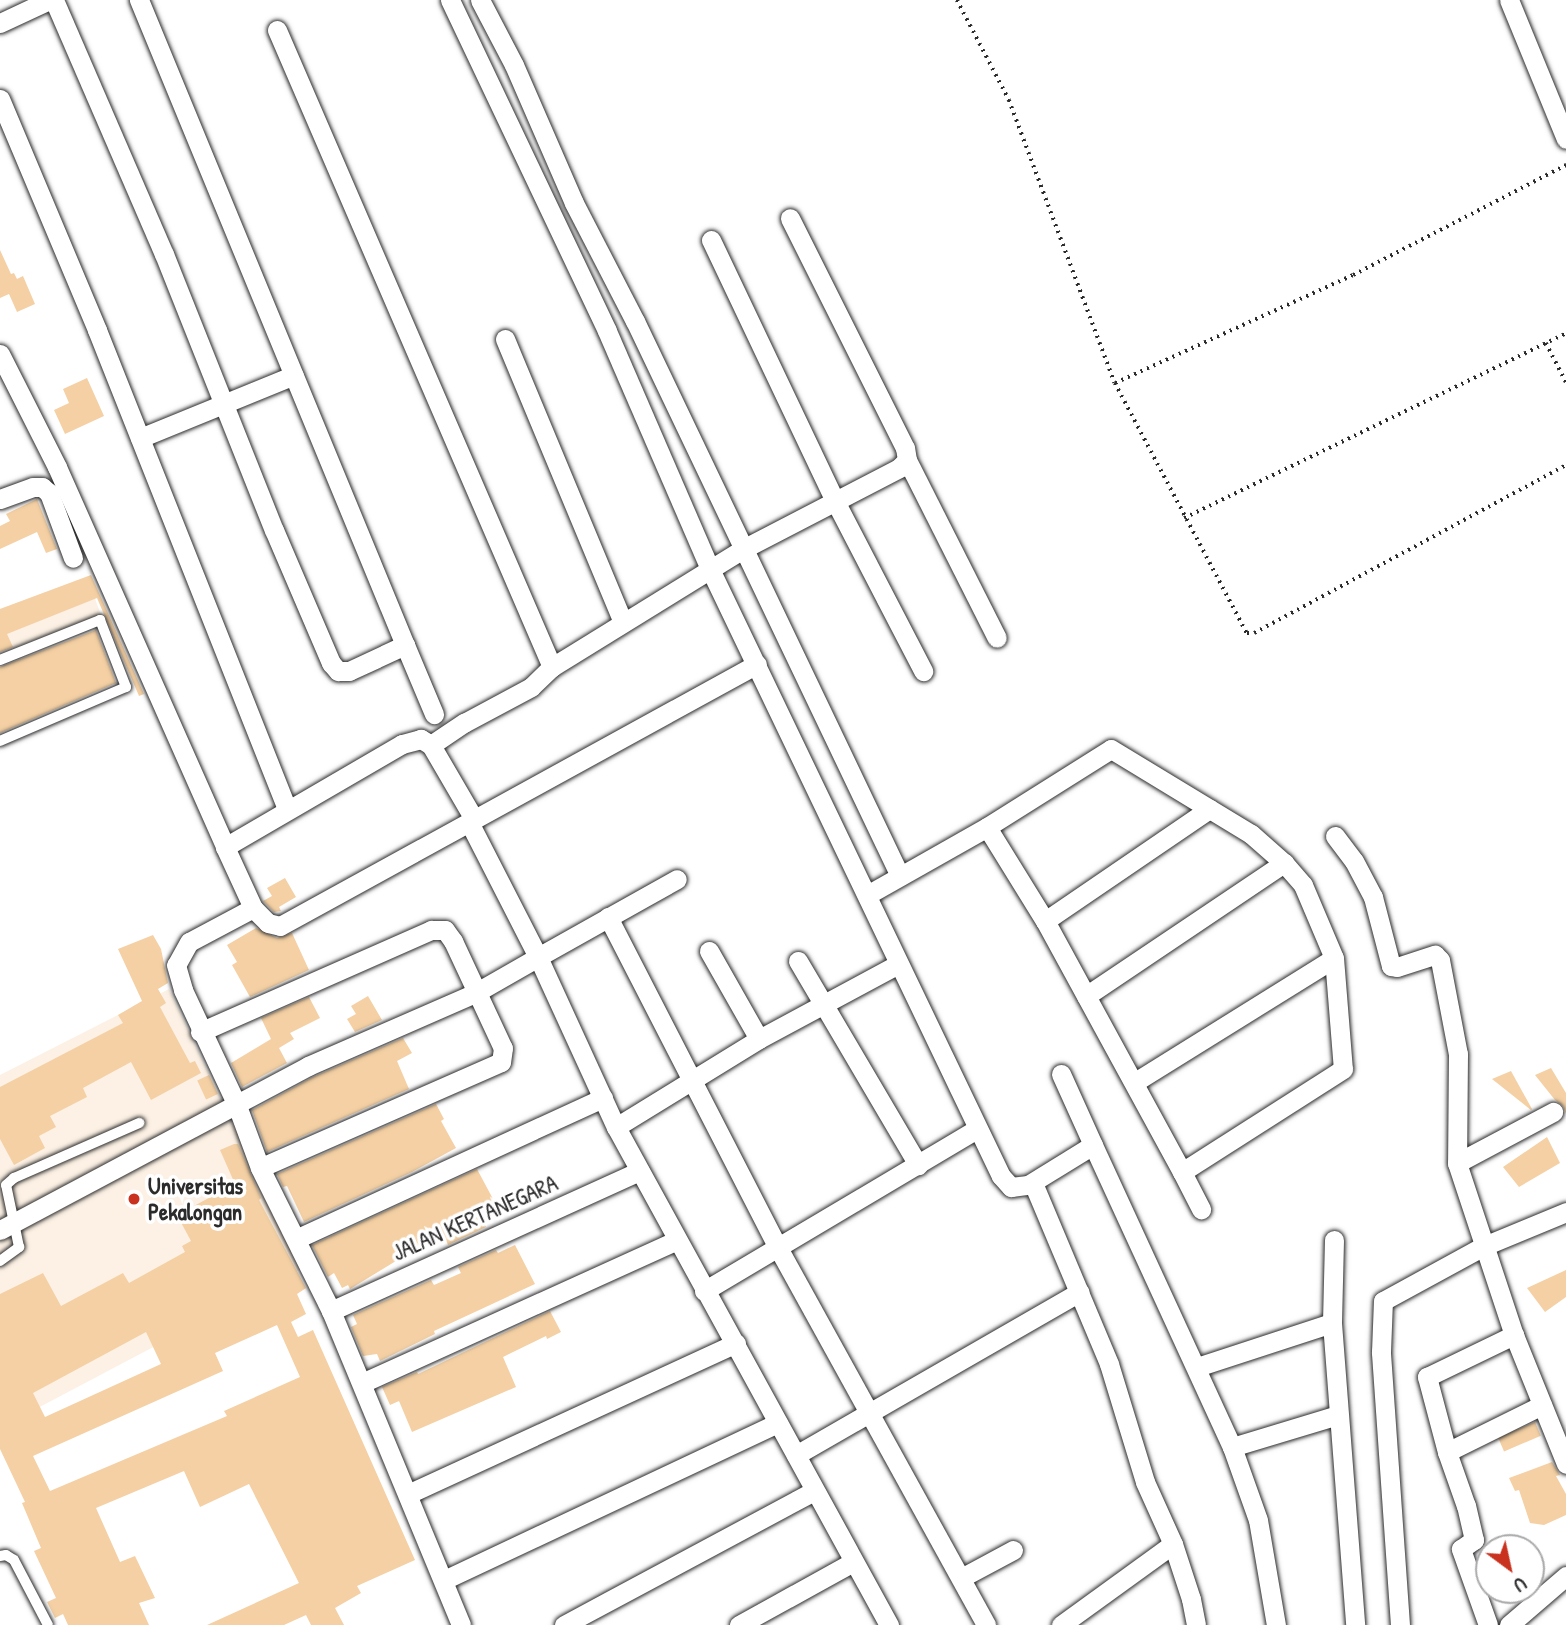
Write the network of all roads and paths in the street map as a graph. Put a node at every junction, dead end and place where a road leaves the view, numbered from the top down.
1 (49, 0) edge
2 (54, 0) edge
3 (139, 0) edge
4 (450, 0) edge
5 (480, 0) edge
6 (957, 0) edge
7 (1509, 0) edge
8 (0, 23) edge
9 (277, 30) dead end
10 (0, 99) edge
11 (1566, 139) edge
12 (1566, 165) edge
13 (790, 218) dead end
14 (711, 240) dead end
15 (1566, 333) edge
16 (505, 339) dead end
17 (1546, 343) junction
18 (3, 365) edge
19 (294, 375) junction
20 (1566, 382) edge
21 (1115, 383) junction
22 (224, 402) junction
23 (140, 438) junction
24 (908, 460) junction
25 (1566, 465) edge
26 (0, 499) edge
27 (834, 499) junction
28 (1184, 518) junction
29 (743, 549) junction
30 (73, 558) dead end
31 (710, 569) junction
32 (623, 622) junction
33 (997, 638) dead end
34 (405, 645) junction
35 (0, 660) edge
36 (757, 664) junction
37 (552, 667) junction
38 (923, 671) dead end
39 (434, 714) dead end
40 (0, 741) edge
41 (431, 745) junction
42 (287, 808) junction
43 (1209, 809) junction
44 (472, 821) junction
45 (987, 827) junction
46 (1335, 836) dead end
47 (225, 847) junction
48 (1284, 863) junction
49 (900, 876) junction
50 (677, 878) dead end
51 (867, 895) junction
52 (253, 908) junction
53 (608, 917) junction
54 (1045, 921) junction
55 (709, 951) dead end
56 (538, 957) junction
57 (1334, 958) junction
58 (798, 961) dead end
59 (898, 964) junction
60 (477, 992) junction
61 (1086, 996) junction
62 (822, 1003) junction
63 (200, 1032) junction
64 (759, 1039) junction
65 (1061, 1074) dead end
66 (1135, 1082) junction
67 (691, 1083) junction
68 (603, 1098) junction
69 (236, 1104) junction
70 (1553, 1112) dead end
71 (139, 1123) dead end
72 (617, 1127) junction
73 (977, 1129) junction
74 (1093, 1145) junction
75 (1457, 1163) junction
76 (918, 1165) junction
77 (260, 1168) junction
78 (640, 1171) junction
79 (1182, 1172) junction
80 (1033, 1183) junction
81 (1201, 1209) dead end
82 (1566, 1212) edge
83 (7, 1226) edge
84 (296, 1239) junction
85 (677, 1240) junction
86 (1334, 1240) dead end
87 (777, 1246) junction
88 (1484, 1247) junction
89 (0, 1261) edge
90 (704, 1291) junction
91 (1079, 1292) junction
92 (331, 1311) junction
93 (1332, 1323) junction
94 (1514, 1335) junction
95 (736, 1343) junction
96 (1197, 1367) junction
97 (362, 1383) junction
98 (1542, 1405) junction
99 (869, 1410) junction
100 (1338, 1415) junction
101 (778, 1423) junction
102 (1232, 1447) junction
103 (1447, 1452) junction
104 (796, 1455) junction
105 (1566, 1464) edge
106 (814, 1491) junction
107 (408, 1494) junction
108 (1173, 1544) junction
109 (1013, 1550) dead end
110 (0, 1556) edge
111 (853, 1562) junction
112 (1566, 1576) edge
113 (961, 1578) junction
114 (444, 1580) junction
115 (48, 1625) edge
116 (461, 1625) edge
117 (564, 1625) edge
118 (739, 1625) edge
119 (889, 1625) edge
120 (986, 1625) edge
121 (1061, 1625) edge
122 (1196, 1625) edge
123 (1276, 1625) edge
124 (1355, 1625) edge
125 (1400, 1625) edge
126 (1488, 1625) edge
127 (1509, 1625) edge

1 - 8 street
2 - 22 street
3 - 19 street
4 - 31 street
5 - 29 street
6 - 21 path
7 - 11 street
9 - 37 street
10 - 23 street
12 - 21 path
13 - 24 street
14 - 27 street
15 - 17 path
16 - 32 street
17 - 20 path
17 - 28 path
18 - 47 street
19 - 22 street
19 - 34 street
21 - 28 path
22 - 23 street
22 - 34 street
23 - 42 street
24 - 27 street
24 - 33 street
25 - 28 path
26 - 30 street
27 - 29 street
27 - 38 street
29 - 31 street
29 - 49 street
31 - 32 street
31 - 36 street
32 - 37 street
34 - 39 street
35 - 40 lane
36 - 44 street
36 - 51 street
37 - 41 street
41 - 42 street
41 - 44 street
42 - 47 street
43 - 45 street
43 - 48 street
43 - 54 street
44 - 52 street
44 - 56 street
45 - 49 street
45 - 54 street
46 - 75 street
47 - 52 street
48 - 57 street
48 - 61 street
49 - 51 street
50 - 53 street
51 - 59 street
52 - 63 street
53 - 56 street
53 - 67 street
54 - 61 street
55 - 64 street
56 - 60 street
56 - 68 street
57 - 66 street
57 - 79 street
58 - 62 street
59 - 62 street
59 - 73 street
60 - 63 street
60 - 69 street
60 - 77 street
61 - 66 street
62 - 64 street
62 - 76 street
63 - 69 street
64 - 67 street
65 - 74 street
66 - 79 street
67 - 72 street
67 - 87 street
68 - 72 street
68 - 84 street
69 - 77 street
69 - 83 street
70 - 75 street
71 - 83 lane
72 - 78 street
73 - 76 street
73 - 80 street
74 - 80 street
74 - 96 street
75 - 88 street
76 - 87 street
77 - 84 street
78 - 85 street
78 - 92 street, JALAN KERTANEGARA
79 - 81 street
80 - 91 street
82 - 88 street
83 - 89 lane
84 - 92 street
85 - 90 street
85 - 97 street
86 - 93 street
87 - 90 street
87 - 99 street
88 - 94 street
88 - 125 street
90 - 95 street
91 - 99 street
91 - 108 street
92 - 97 street
93 - 96 street
93 - 100 street
94 - 98 street
94 - 103 street
95 - 101 street
95 - 107 street
96 - 102 street
97 - 107 street
98 - 103 street
98 - 105 street
99 - 104 street
99 - 113 street
100 - 102 street
100 - 124 street
101 - 104 street
101 - 114 street
102 - 123 street
103 - 126 street
104 - 106 street
106 - 111 street
106 - 117 street
107 - 114 street
108 - 121 street
108 - 122 street
109 - 113 street
110 - 115 lane
111 - 118 street
111 - 119 street
112 - 127 street
113 - 120 street
114 - 116 street

